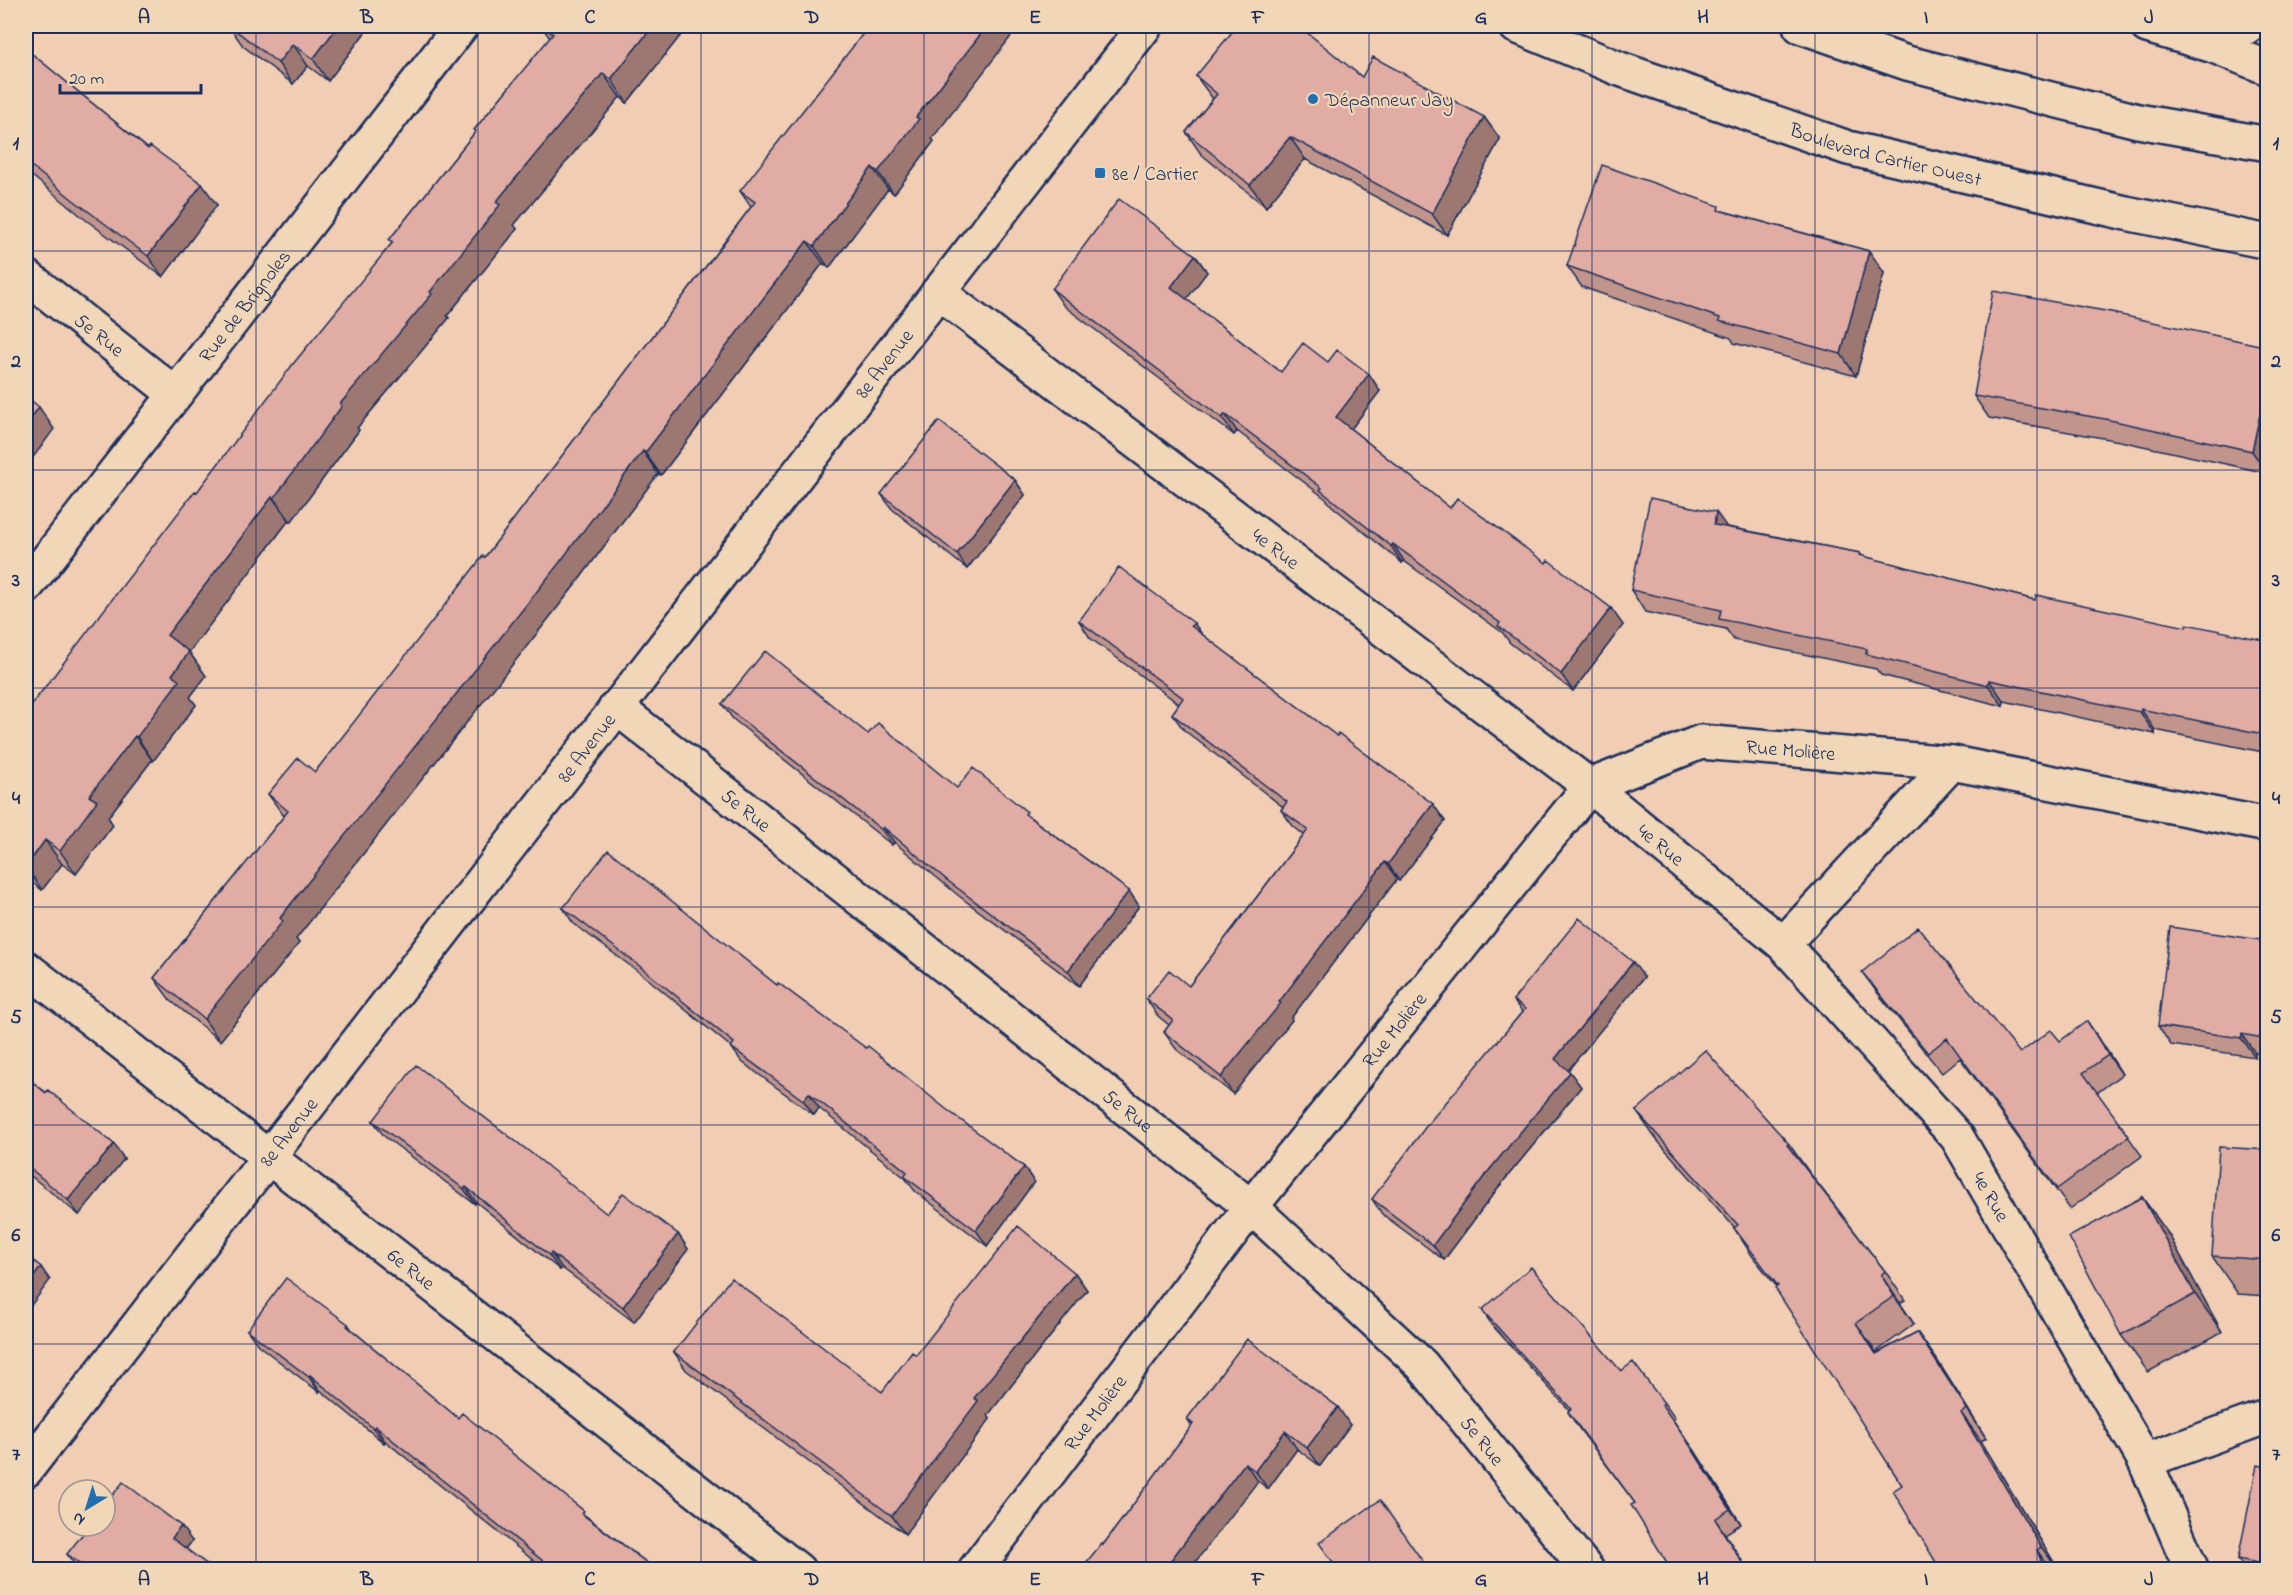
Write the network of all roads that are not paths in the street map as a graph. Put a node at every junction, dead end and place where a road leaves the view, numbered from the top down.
1 (461, 26) edge
2 (1145, 26) edge
3 (1516, 26) edge
4 (1800, 26) edge
5 (2146, 26) edge
6 (2249, 26) edge
7 (2214, 46) junction
8 (2268, 68) edge
9 (2268, 144) edge
10 (2268, 242) edge
11 (26, 276) edge
12 (938, 292) junction
13 (176, 394) junction
14 (26, 587) edge
15 (616, 707) junction
16 (1952, 763) junction
17 (1590, 786) junction
18 (2268, 825) edge
19 (1783, 944) junction
20 (26, 968) edge
21 (270, 1157) junction
22 (1251, 1207) junction
23 (2268, 1416) edge
24 (2145, 1461) junction
25 (26, 1470) edge
26 (798, 1569) edge
27 (975, 1569) edge
28 (1587, 1569) edge
29 (2192, 1569) edge

1 - 13 street, Rue de Brignoles
2 - 12 street, 8e Avenue
3 - 10 street, Boulevard Cartier Ouest
4 - 9 street
5 - 7 street
6 - 7 street
7 - 8 street
11 - 13 street, 5e Rue
12 - 15 street, 8e Avenue
12 - 17 street, 4e Rue
13 - 14 street, Rue de Brignoles
15 - 21 street, 8e Avenue
15 - 22 street, 5e Rue
16 - 17 street, Rue Molière
16 - 18 street, Rue Molière
16 - 19 street
17 - 19 street, 4e Rue
17 - 22 street, Rue Molière
19 - 24 street, 4e Rue
20 - 21 street, 6e Rue
21 - 25 street, 8e Avenue
21 - 26 street, 6e Rue
22 - 27 street, Rue Molière
22 - 28 street, 5e Rue
23 - 24 street
24 - 29 street, 4e Rue

